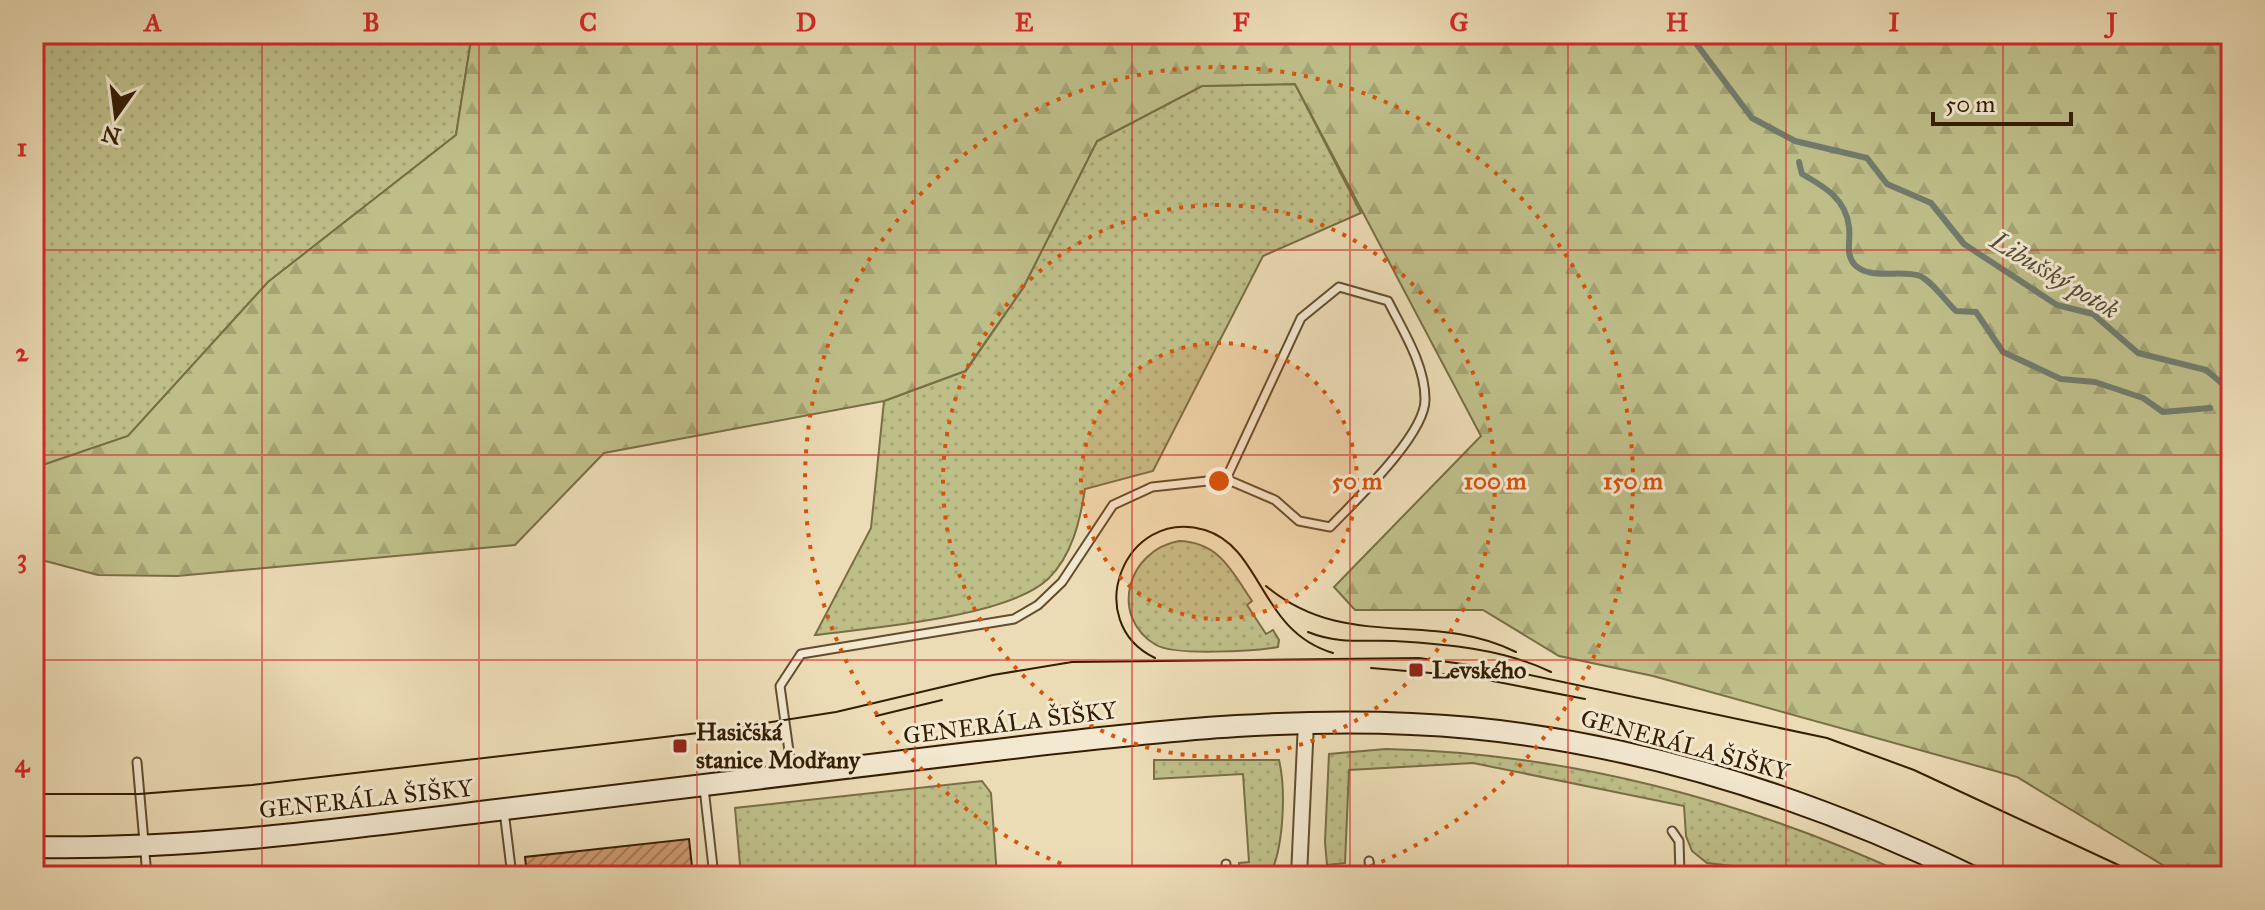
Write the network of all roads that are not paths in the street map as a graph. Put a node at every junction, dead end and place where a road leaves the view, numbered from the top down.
1 (1226, 479) junction
2 (1306, 722) junction
3 (137, 762) dead end
4 (793, 775) junction
5 (704, 785) junction
6 (504, 809) junction
7 (1672, 831) dead end
8 (34, 847) edge
9 (144, 848) junction
10 (1369, 861) dead end
11 (1226, 864) dead end
12 (1680, 874) junction
13 (147, 876) edge
14 (512, 876) edge
15 (714, 876) edge
16 (1226, 876) edge
17 (1299, 876) edge
18 (1371, 876) edge
19 (1649, 876) edge
20 (1734, 876) edge
21 (1971, 876) edge

1 - 1 lane
1 - 4 lane
2 - 4 main road, GENERÁLA ŠIŠKY
2 - 17 street
2 - 21 main road, GENERÁLA ŠIŠKY
3 - 9 lane
4 - 5 main road, GENERÁLA ŠIŠKY
5 - 6 main road, GENERÁLA ŠIŠKY
5 - 15 lane
6 - 9 main road, GENERÁLA ŠIŠKY
6 - 14 lane
7 - 12 lane
8 - 9 main road, GENERÁLA ŠIŠKY
9 - 13 lane
10 - 18 lane
11 - 16 lane
12 - 19 lane
12 - 20 lane

